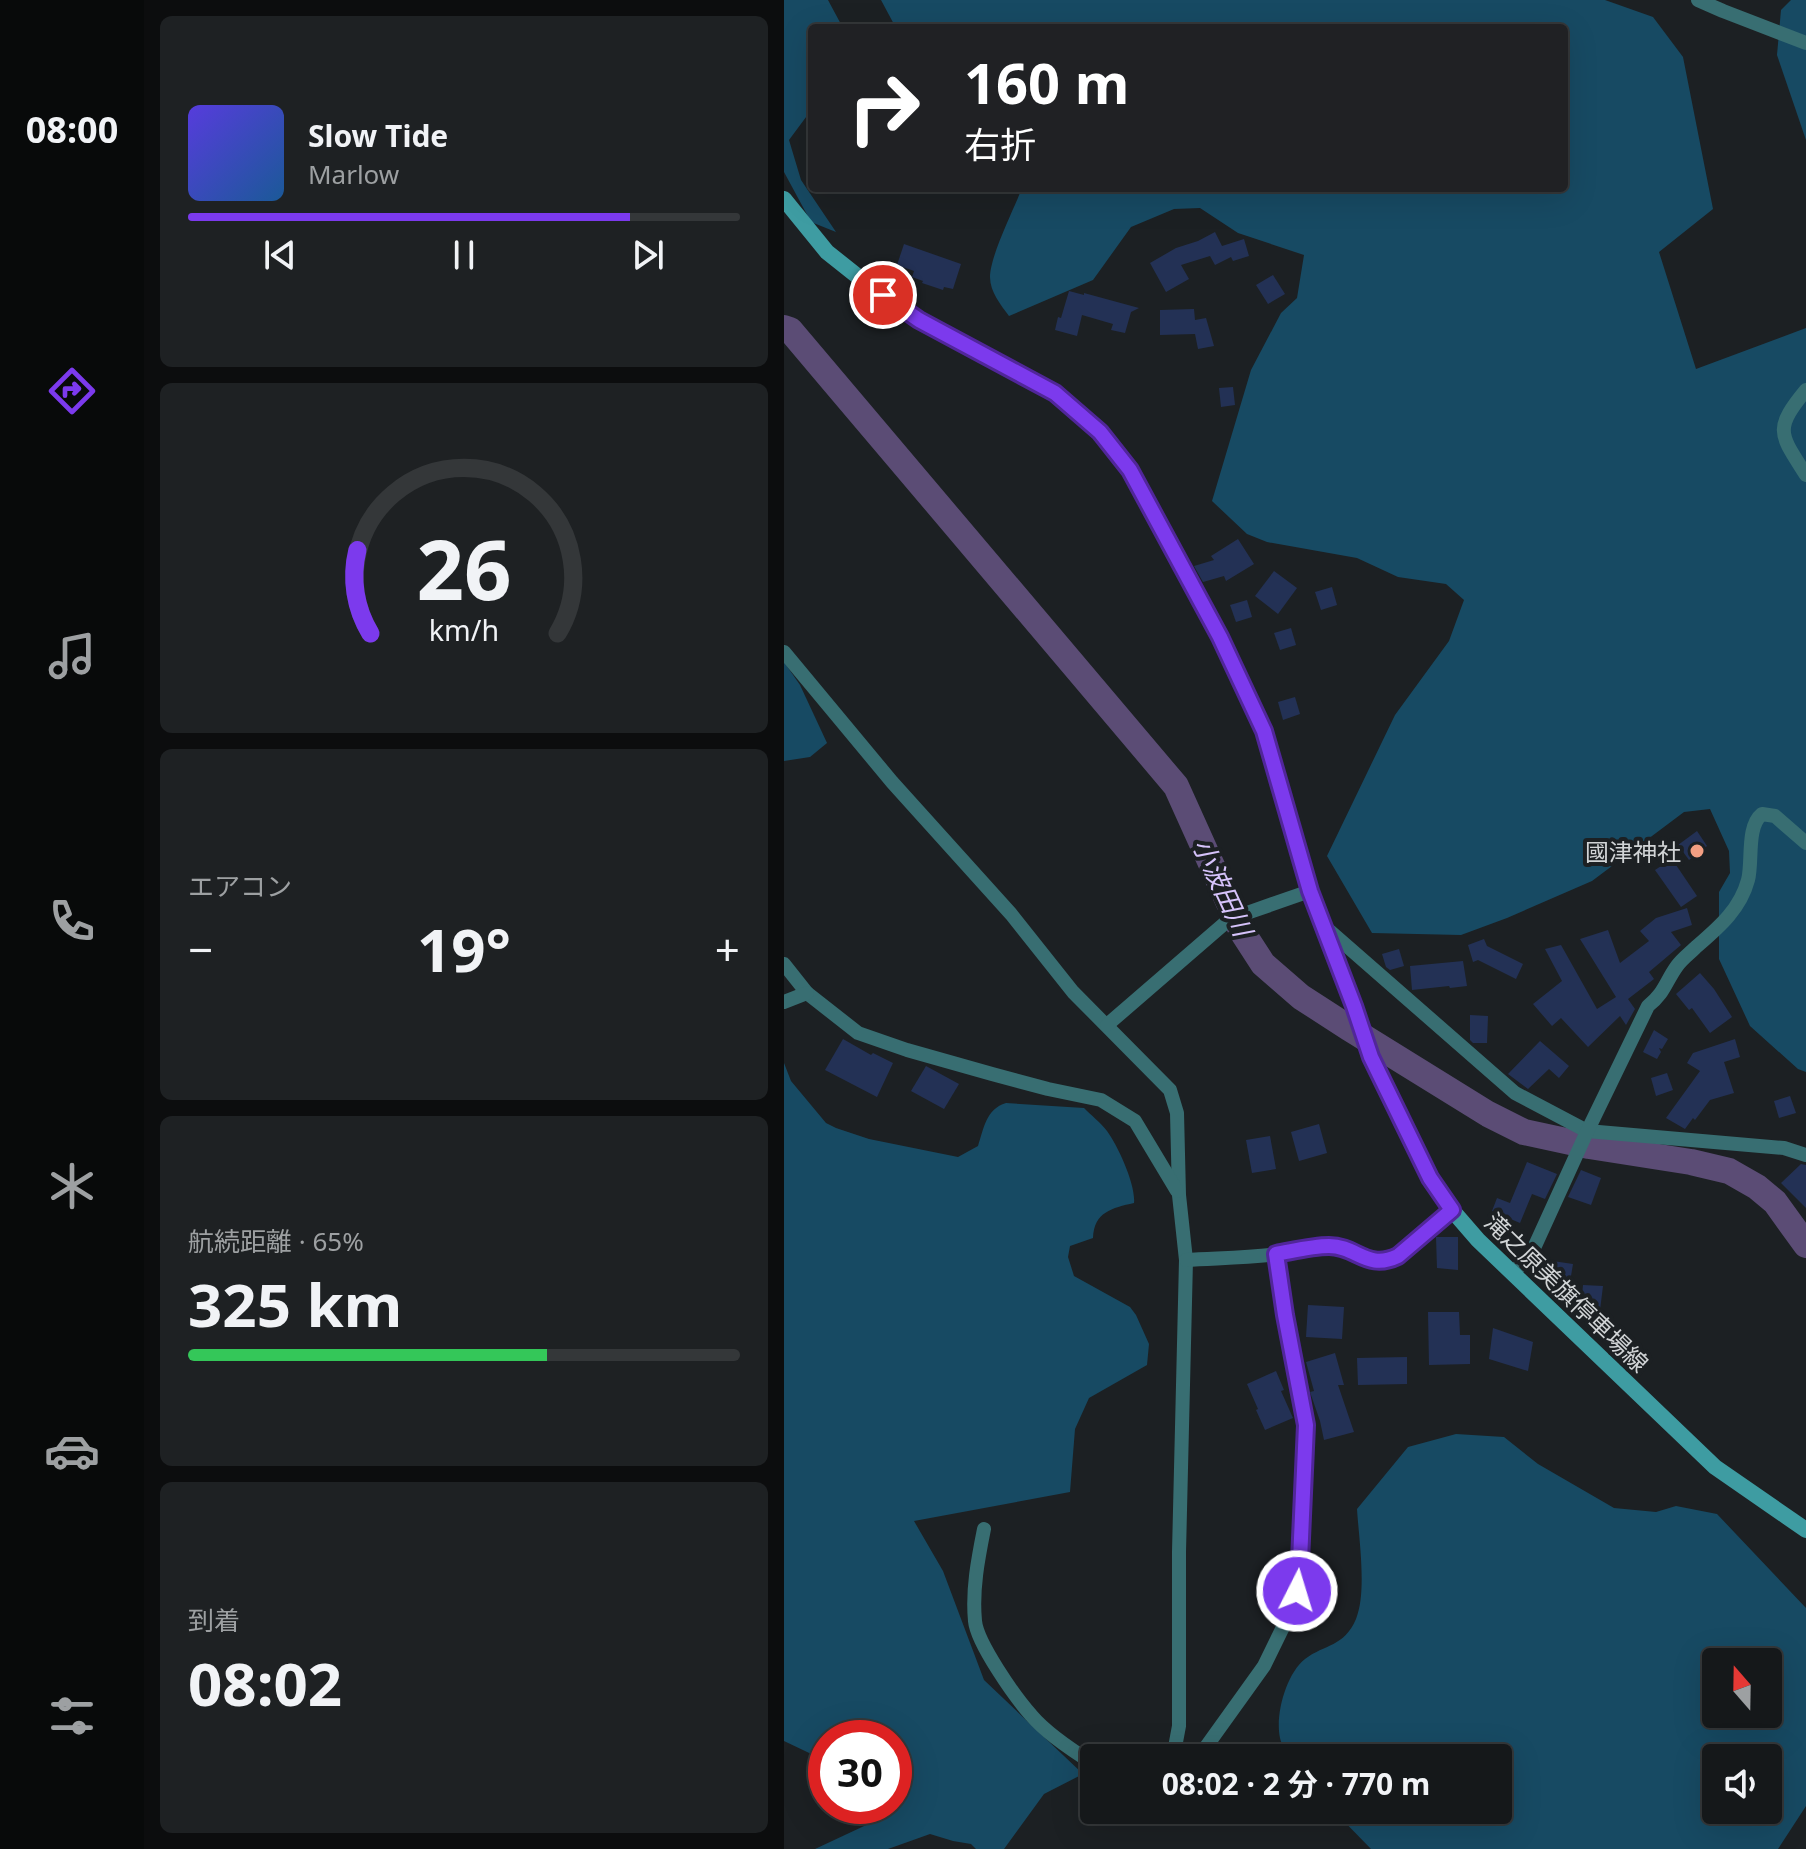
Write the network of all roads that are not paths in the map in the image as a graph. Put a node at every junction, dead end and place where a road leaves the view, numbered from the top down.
1 (1698, 0) edge
2 (1726, 6) edge
3 (1806, 43) edge
4 (784, 199) edge
5 (1806, 390) edge
6 (1806, 475) edge
7 (784, 652) edge
8 (1806, 843) edge
9 (1310, 891) junction
10 (1324, 926) junction
11 (784, 964) edge
12 (807, 993) junction
13 (784, 1002) edge
14 (1107, 1025) junction
15 (1586, 1134) junction
16 (1806, 1155) edge
17 (1179, 1195) junction
18 (1452, 1210) junction
19 (1276, 1254) junction
20 (1186, 1260) junction
21 (1513, 1274) junction
22 (984, 1529) dead end
23 (1806, 1530) edge
24 (1176, 1744) edge
25 (1208, 1744) edge
26 (1080, 1755) edge

1 - 2 street
2 - 3 street
4 - 9 main road, 滝之原美旗停車場線
5 - 6 street
7 - 14 street
8 - 15 street
9 - 10 main road, 滝之原美旗停車場線
9 - 14 street
10 - 15 street
10 - 18 main road, 滝之原美旗停車場線
11 - 12 street
12 - 13 street
12 - 17 street
14 - 17 street
15 - 16 street
15 - 21 street
17 - 20 street
18 - 19 street
18 - 21 main road, 滝之原美旗停車場線
19 - 20 street
19 - 25 street
20 - 24 street
21 - 23 main road, 滝之原美旗停車場線
22 - 26 street

